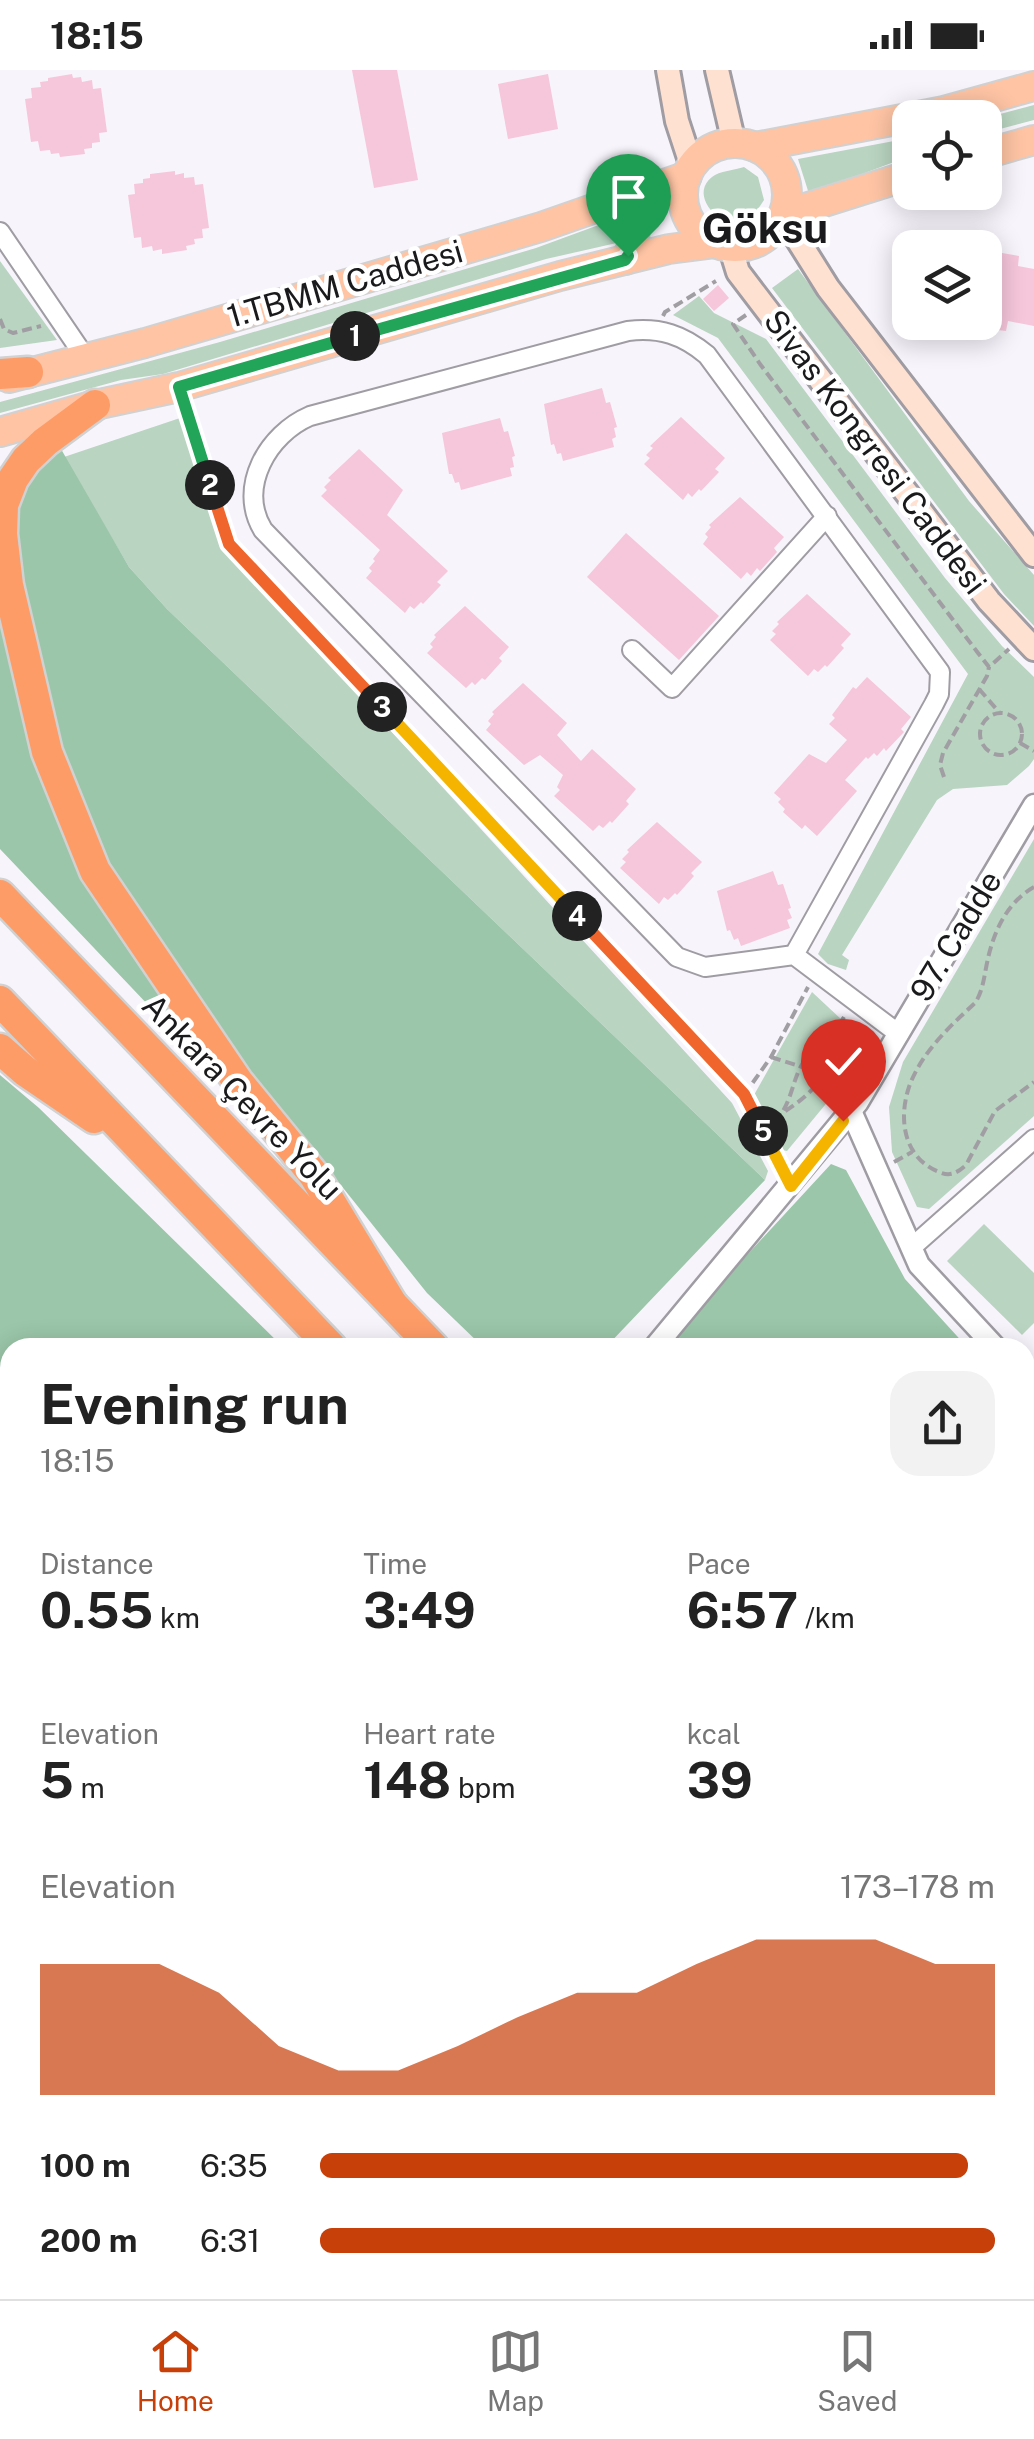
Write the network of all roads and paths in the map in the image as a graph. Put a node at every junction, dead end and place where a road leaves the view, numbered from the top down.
1 (668, 70) edge
2 (717, 70) edge
3 (1034, 86) edge
4 (1034, 140) edge
5 (744, 145) junction
6 (1002, 149) edge
7 (690, 171) junction
8 (892, 181) edge
9 (608, 206) junction
10 (782, 218) junction
11 (0, 232) edge
12 (723, 245) junction
13 (625, 260) junction
14 (716, 281) dead end
15 (762, 303) junction
16 (0, 319) edge
17 (59, 320) junction
18 (2, 328) edge
19 (658, 330) junction
20 (85, 357) junction
21 (9, 376) edge
22 (179, 387) junction
23 (95, 405) junction
24 (0, 432) edge
25 (827, 516) junction
26 (1034, 555) edge
27 (1028, 644) edge
28 (632, 650) dead end
29 (989, 667) junction
30 (979, 689) junction
31 (999, 713) junction
32 (1020, 743) junction
33 (1034, 750) edge
34 (944, 777) dead end
35 (1034, 805) edge
36 (1034, 887) edge
37 (0, 895) edge
38 (794, 955) junction
39 (816, 972) junction
40 (0, 1001) edge
41 (854, 1002) junction
42 (899, 1034) junction
43 (825, 1047) junction
44 (0, 1049) edge
45 (771, 1057) junction
46 (800, 1066) junction
47 (1034, 1082) edge
48 (744, 1094) junction
49 (852, 1110) junction
50 (782, 1112) junction
51 (763, 1132) junction
52 (1034, 1139) edge
53 (142, 1150) junction
54 (791, 1186) junction
55 (910, 1248) junction
56 (392, 1304) junction
57 (322, 1338) edge
58 (424, 1338) edge
59 (662, 1338) edge
60 (987, 1338) edge

1 - 7 main road
2 - 5 main road
3 - 5 main road
4 - 6 main road
5 - 7 main road
5 - 10 main road
7 - 9 main road, 1.TBMM Caddesi
7 - 12 main road
8 - 10 main road
9 - 13 main road
9 - 20 main road, 1.TBMM Caddesi
10 - 12 main road
10 - 26 main road, Sivas Kongresi Caddesi
11 - 17 street
12 - 13 main road, 1.TBMM Caddesi
12 - 15 main road, Sivas Kongresi Caddesi
13 - 22 main road, 1.TBMM Caddesi
14 - 19 path
15 - 27 main road, Sivas Kongresi Caddesi
15 - 29 path
16 - 18 path
17 - 18 path
17 - 20 street
19 - 25 street
19 - 38 street
20 - 21 main road, 1.TBMM Caddesi
22 - 23 main road, 1.TBMM Caddesi
22 - 48 path
23 - 24 main road, 1.TBMM Caddesi
23 - 56 highway
25 - 28 street
25 - 38 street
27 - 29 path
29 - 30 path
30 - 31 path
30 - 34 path
31 - 32 path
31 - 32 path
32 - 33 path
35 - 42 street, 97. Cadde
36 - 47 path
37 - 56 highway, Ankara Çevre Yolu
38 - 39 street
39 - 41 street
39 - 45 path
40 - 53 highway
41 - 42 street
41 - 43 path
42 - 49 street, 97. Cadde
43 - 46 path
43 - 50 path
44 - 53 highway
45 - 46 path
45 - 48 path
46 - 50 path
48 - 51 path
49 - 54 street, 97. Cadde
49 - 55 street
50 - 51 path
51 - 54 path
52 - 55 street
53 - 57 highway
54 - 59 street, 97. Cadde
55 - 60 street
56 - 58 highway, Ankara Çevre Yolu

